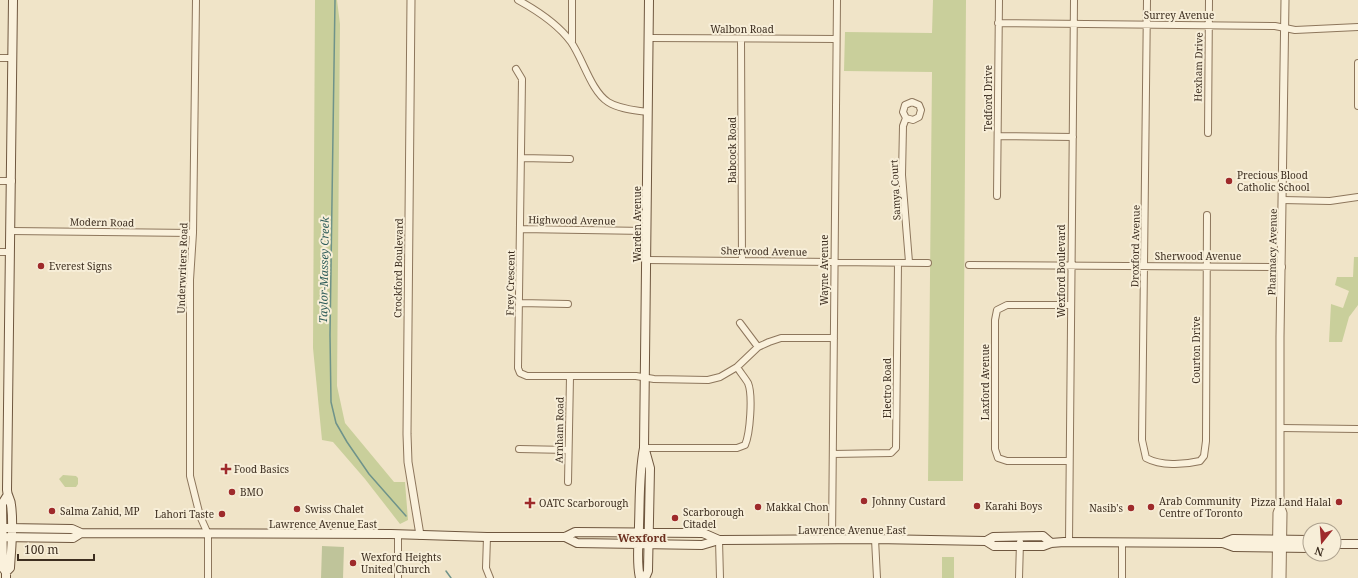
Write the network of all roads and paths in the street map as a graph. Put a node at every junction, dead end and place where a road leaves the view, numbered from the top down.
1 (13, 0) edge
2 (196, 0) edge
3 (411, 0) edge
4 (518, 0) edge
5 (572, 0) edge
6 (649, 0) edge
7 (837, 0) edge
8 (999, 0) edge
9 (1074, 0) edge
10 (1147, 0) edge
11 (1209, 0) edge
12 (1285, 0) edge
13 (998, 23) junction
14 (1074, 24) junction
15 (1147, 25) junction
16 (1209, 25) junction
17 (1358, 27) edge
18 (1284, 28) junction
19 (649, 38) junction
20 (741, 39) junction
21 (836, 40) junction
22 (572, 42) junction
23 (0, 58) edge
24 (13, 58) junction
25 (1358, 63) edge
26 (516, 69) dead end
27 (1358, 106) edge
28 (647, 112) junction
29 (906, 118) dead end
30 (1208, 133) dead end
31 (998, 136) junction
32 (1073, 137) junction
33 (521, 158) junction
34 (570, 159) dead end
35 (0, 181) edge
36 (12, 181) junction
37 (997, 196) dead end
38 (1358, 197) edge
39 (1282, 200) junction
40 (1207, 215) dead end
41 (521, 229) junction
42 (11, 231) junction
43 (646, 231) junction
44 (193, 233) junction
45 (0, 252) edge
46 (10, 252) junction
47 (647, 260) junction
48 (742, 261) junction
49 (834, 262) junction
50 (909, 262) junction
51 (898, 263) junction
52 (928, 263) dead end
53 (969, 265) dead end
54 (1071, 265) junction
55 (1144, 266) junction
56 (1206, 267) junction
57 (1282, 267) junction
58 (520, 303) junction
59 (568, 304) dead end
60 (1071, 305) junction
61 (740, 323) dead end
62 (834, 338) junction
63 (758, 347) junction
64 (737, 367) junction
65 (570, 377) junction
66 (646, 378) junction
67 (1281, 428) junction
68 (1358, 429) edge
69 (519, 448) dead end
70 (644, 448) junction
71 (568, 450) junction
72 (834, 454) junction
73 (1069, 461) junction
74 (1178, 463) joint
75 (568, 482) dead end
76 (5, 528) edge
77 (639, 532) junction
78 (648, 532) junction
79 (81, 534) junction
80 (208, 534) junction
81 (398, 534) junction
82 (420, 535) junction
83 (1020, 536) junction
84 (1, 537) edge
85 (487, 537) junction
86 (565, 537) junction
87 (11, 538) junction
88 (875, 539) junction
89 (719, 540) junction
90 (832, 540) junction
91 (986, 541) junction
92 (1302, 541) edge
93 (1069, 542) junction
94 (1051, 543) junction
95 (1122, 543) junction
96 (1279, 543) junction
97 (648, 544) junction
98 (1342, 544) edge
99 (1358, 544) edge
100 (638, 545) junction
101 (1020, 546) junction
102 (1302, 547) edge
103 (6, 575) edge
104 (208, 578) edge
105 (398, 578) edge
106 (490, 578) edge
107 (640, 578) edge
108 (645, 578) edge
109 (720, 578) edge
110 (877, 578) edge
111 (1020, 578) edge
112 (1122, 578) edge
113 (1276, 578) edge
114 (1282, 578) edge

1 - 24 main road
2 - 44 street, Underwriters Road
3 - 82 street, Crockford Boulevard
4 - 22 street
5 - 22 street
6 - 19 main road, Warden Avenue
7 - 21 street, Wayne Avenue
8 - 13 street, Tedford Drive
9 - 14 street, Wexford Boulevard
10 - 15 street, Droxford Avenue
11 - 16 street, Hexham Drive
12 - 18 street, Pharmacy Avenue
13 - 14 street, Surrey Avenue
13 - 31 street, Tedford Drive
14 - 15 street, Surrey Avenue
14 - 32 street, Wexford Boulevard
15 - 16 street, Surrey Avenue
15 - 55 street, Droxford Avenue
16 - 18 street, Surrey Avenue
16 - 30 street, Hexham Drive
17 - 18 street, Surrey Avenue
18 - 39 street, Pharmacy Avenue
19 - 20 street, Walbon Road
19 - 28 main road, Warden Avenue
20 - 21 street, Walbon Road
20 - 48 street, Babcock Road
21 - 49 street, Wayne Avenue
22 - 28 street
23 - 24 street
24 - 36 main road
25 - 27 street
26 - 33 street, Frey Crescent
28 - 43 main road, Warden Avenue
29 - 50 street, Samya Court
31 - 32 street
31 - 37 street, Tedford Drive
32 - 54 street, Wexford Boulevard
33 - 34 street
33 - 41 street, Frey Crescent
35 - 36 street
36 - 42 main road
38 - 39 street
39 - 57 street, Pharmacy Avenue
40 - 56 street, Courton Drive
41 - 43 street, Highwood Avenue
41 - 58 street, Frey Crescent
42 - 44 street, Modern Road
42 - 46 main road
43 - 47 main road, Warden Avenue
44 - 80 street, Underwriters Road
45 - 46 street
46 - 76 main road
47 - 48 street, Sherwood Avenue
47 - 66 main road, Warden Avenue
48 - 49 street, Sherwood Avenue
49 - 51 street, Sherwood Avenue
49 - 62 street, Wayne Avenue
50 - 51 street, Sherwood Avenue
50 - 52 street, Sherwood Avenue
51 - 72 street, Electro Road
53 - 54 street, Sherwood Avenue
54 - 55 street, Sherwood Avenue
54 - 60 street, Wexford Boulevard
55 - 56 street, Sherwood Avenue
55 - 74 street, Droxford Avenue
56 - 57 street, Sherwood Avenue
56 - 74 street, Courton Drive
57 - 67 street, Pharmacy Avenue
58 - 59 street
58 - 65 street, Frey Crescent
60 - 73 street, Wexford Boulevard
60 - 73 street, Laxford Avenue
61 - 63 street
62 - 63 street
62 - 72 street, Wayne Avenue
63 - 64 street, Frey Crescent
64 - 66 street, Frey Crescent
64 - 70 street
65 - 66 street, Frey Crescent
65 - 71 street, Arnham Road
66 - 70 main road, Warden Avenue
67 - 68 street
67 - 96 street, Pharmacy Avenue
69 - 71 street
70 - 77 main road, Warden Avenue
70 - 78 main road, Warden Avenue
71 - 75 street, Arnham Road
72 - 90 street, Wayne Avenue
73 - 93 street, Wexford Boulevard
76 - 79 main road, Lawrence Avenue East
76 - 84 main road
76 - 87 main road
77 - 78 main road, Lawrence Avenue East
77 - 86 main road, Lawrence Avenue East
77 - 100 main road, Warden Avenue
78 - 89 main road, Lawrence Avenue East
78 - 97 main road, Warden Avenue
79 - 80 main road, Lawrence Avenue East
79 - 87 main road, Lawrence Avenue East
80 - 81 main road, Lawrence Avenue East
80 - 104 street
81 - 82 main road, Lawrence Avenue East
81 - 105 street
82 - 85 main road, Lawrence Avenue East
83 - 91 main road, Lawrence Avenue East
83 - 94 main road, Lawrence Avenue East
83 - 101 street
84 - 87 main road, Lawrence Avenue East
84 - 103 main road
85 - 86 main road, Lawrence Avenue East
85 - 106 street
86 - 100 main road, Lawrence Avenue East
87 - 103 main road
88 - 90 main road, Lawrence Avenue East
88 - 91 main road, Lawrence Avenue East
88 - 110 street
89 - 90 main road, Lawrence Avenue East
89 - 97 main road, Lawrence Avenue East
89 - 109 street
91 - 101 main road, Lawrence Avenue East
92 - 96 main road, Lawrence Avenue East
93 - 94 main road, Lawrence Avenue East
93 - 95 main road, Lawrence Avenue East
94 - 101 main road, Lawrence Avenue East
95 - 96 main road, Lawrence Avenue East
95 - 112 street
96 - 102 main road, Lawrence Avenue East
96 - 113 street, Pharmacy Avenue
96 - 114 street, Pharmacy Avenue
97 - 100 main road, Lawrence Avenue East
97 - 108 main road, Warden Avenue
98 - 99 main road
100 - 107 main road, Warden Avenue
101 - 111 street

